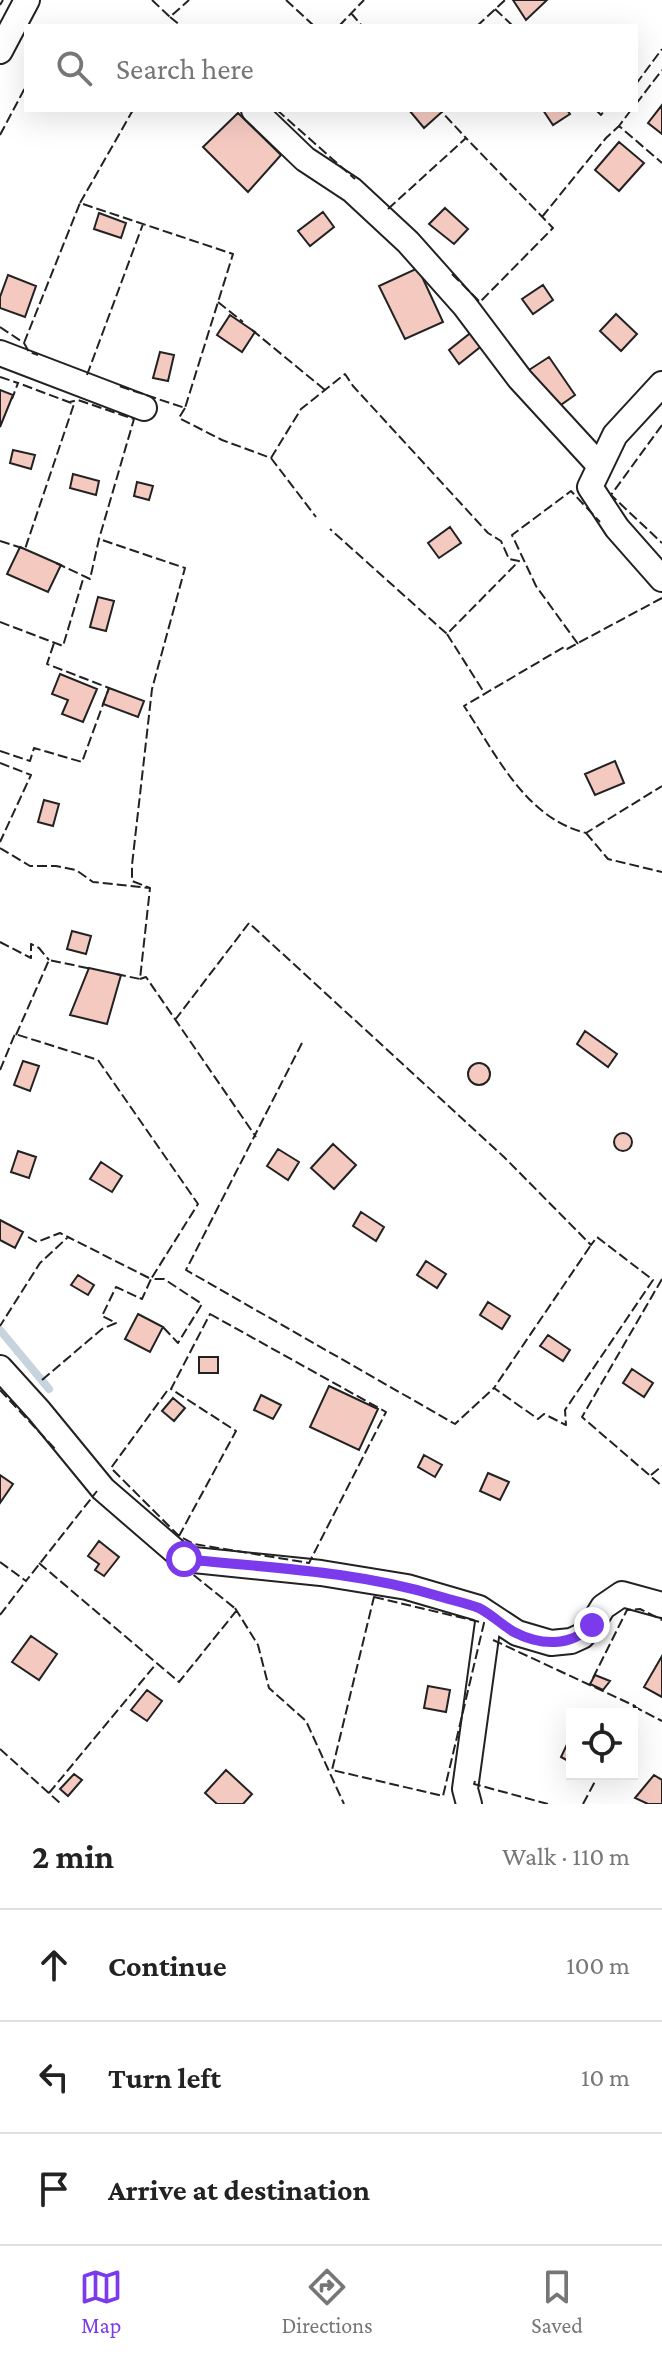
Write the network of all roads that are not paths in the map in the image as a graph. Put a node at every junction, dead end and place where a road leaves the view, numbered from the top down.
1 (27, 0) edge
2 (24, 42) edge
3 (1, 50) edge
4 (256, 112) edge
5 (0, 353) edge
6 (662, 384) edge
7 (144, 408) dead end
8 (600, 466) junction
9 (662, 579) edge
10 (0, 1368) edge
11 (662, 1605) edge
12 (489, 1615) junction
13 (469, 1804) edge

1 - 3 street
2 - 3 street
4 - 8 street
5 - 7 street
6 - 8 street
8 - 9 street
10 - 12 street
11 - 12 street
12 - 13 street

